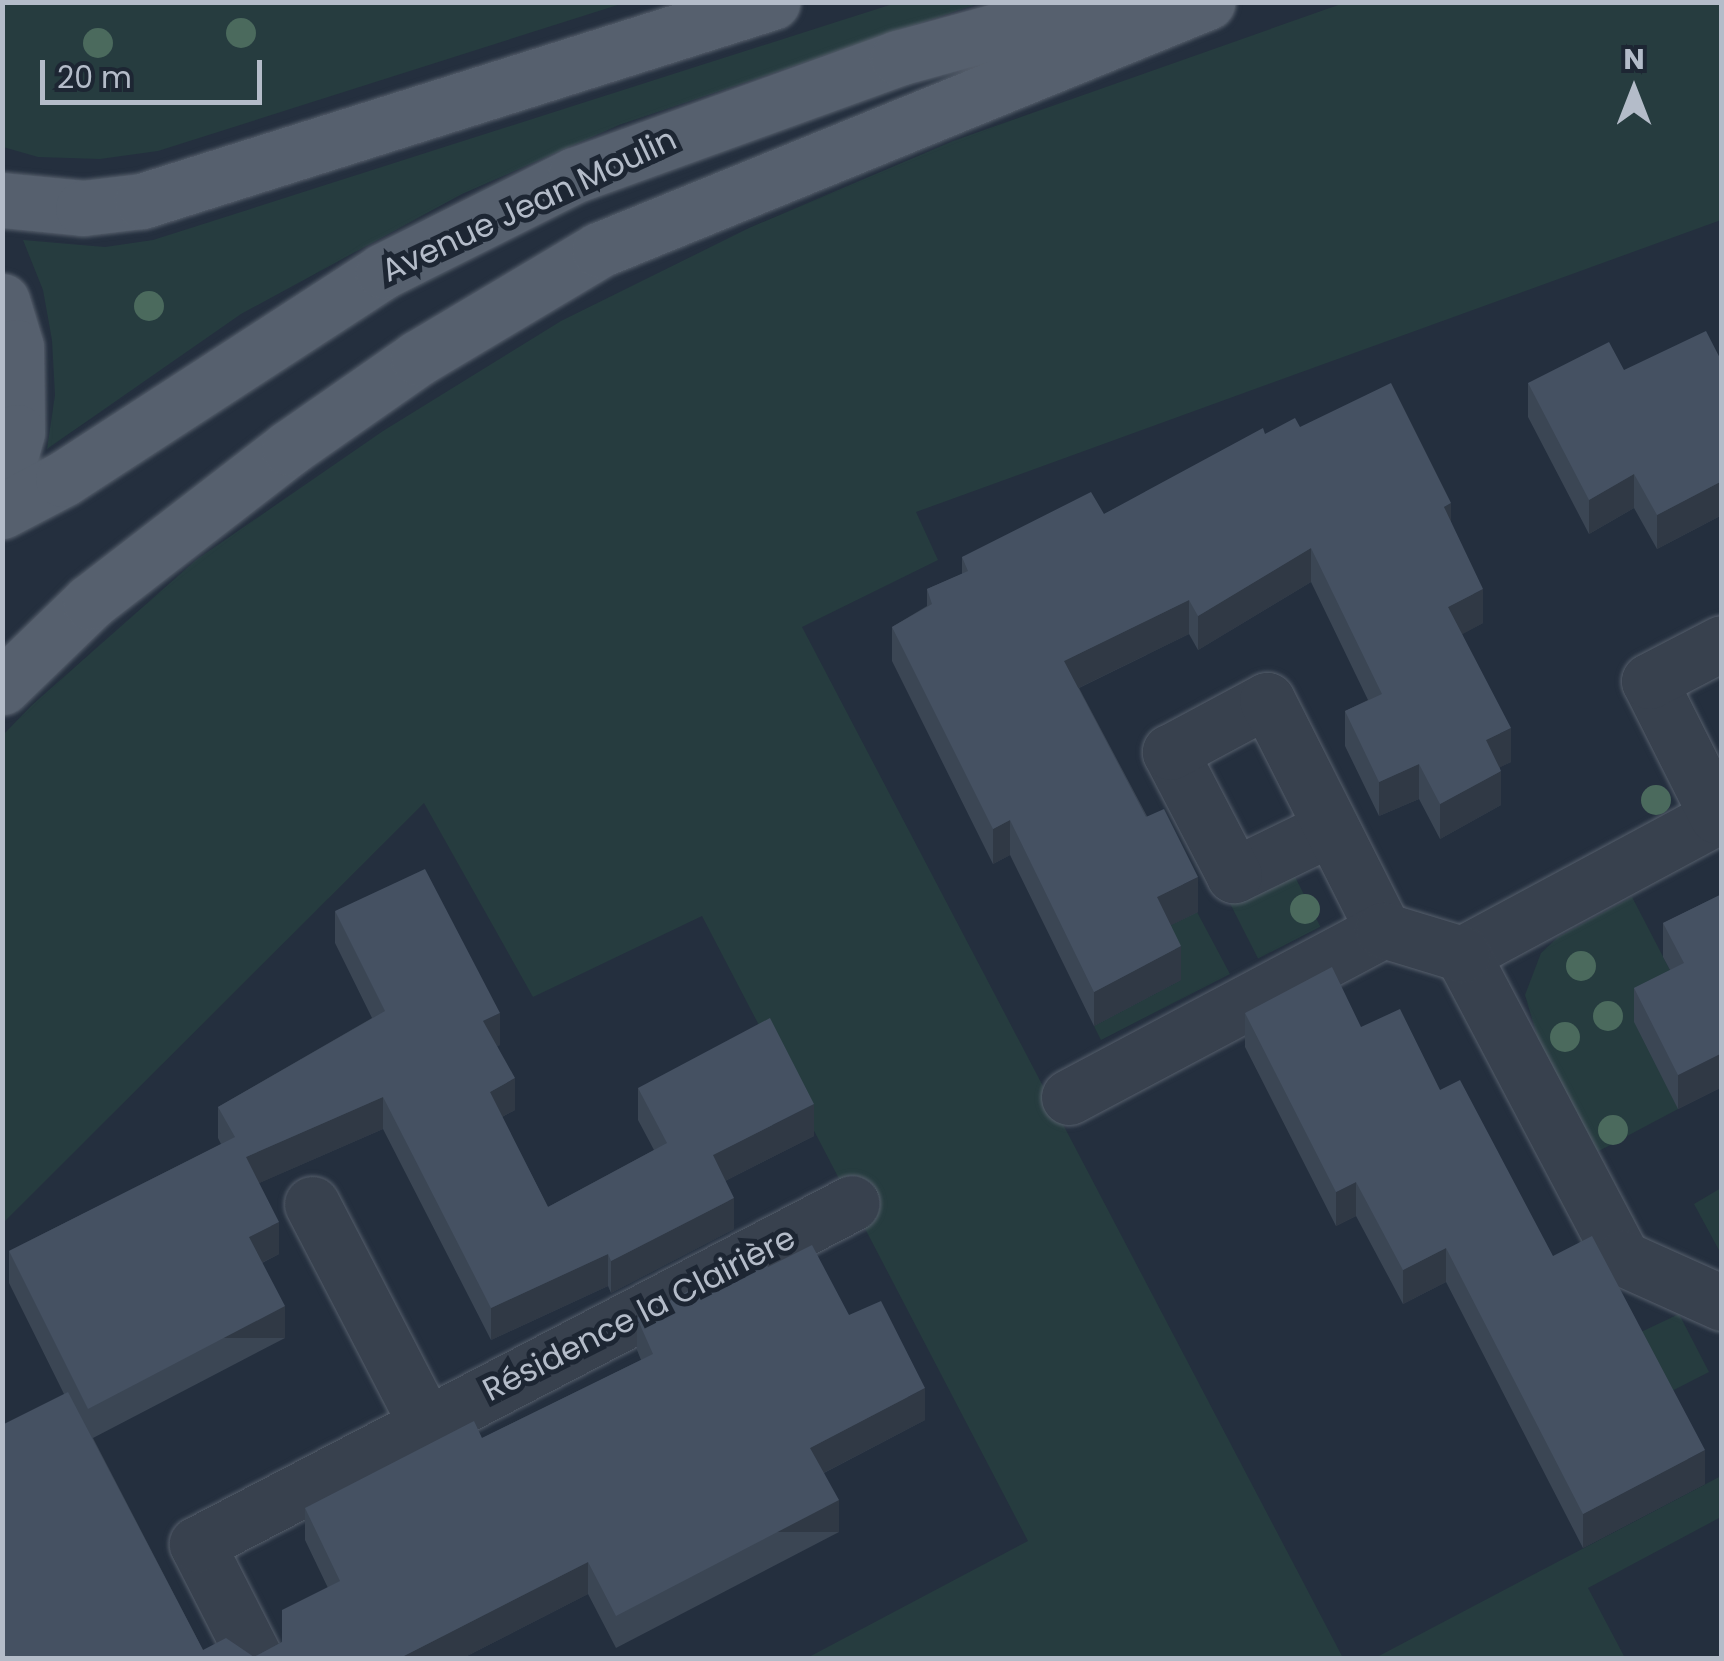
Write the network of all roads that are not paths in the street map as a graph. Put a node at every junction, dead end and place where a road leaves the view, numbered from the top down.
1 (772, 2) edge
2 (1103, 2) edge
3 (1207, 2) edge
4 (2, 200) edge
5 (2, 301) edge
6 (2, 487) edge
7 (2, 511) edge
8 (1722, 644) edge
9 (2, 687) edge
10 (1720, 815) edge
11 (1331, 828) dead end
12 (1383, 930) junction
13 (1462, 954) junction
14 (1069, 1096) dead end
15 (852, 1203) dead end
16 (312, 1204) dead end
17 (1722, 1303) edge
18 (426, 1424) junction
19 (255, 1658) edge

1 - 4 main road
2 - 7 main road, Avenue Jean Moulin
3 - 9 main road
5 - 6 main road
8 - 10 street
10 - 13 street
11 - 12 street
12 - 13 street
12 - 14 street
13 - 17 street
15 - 18 street, Résidence la Clairière
16 - 18 street
18 - 19 street, Résidence la Clairière

